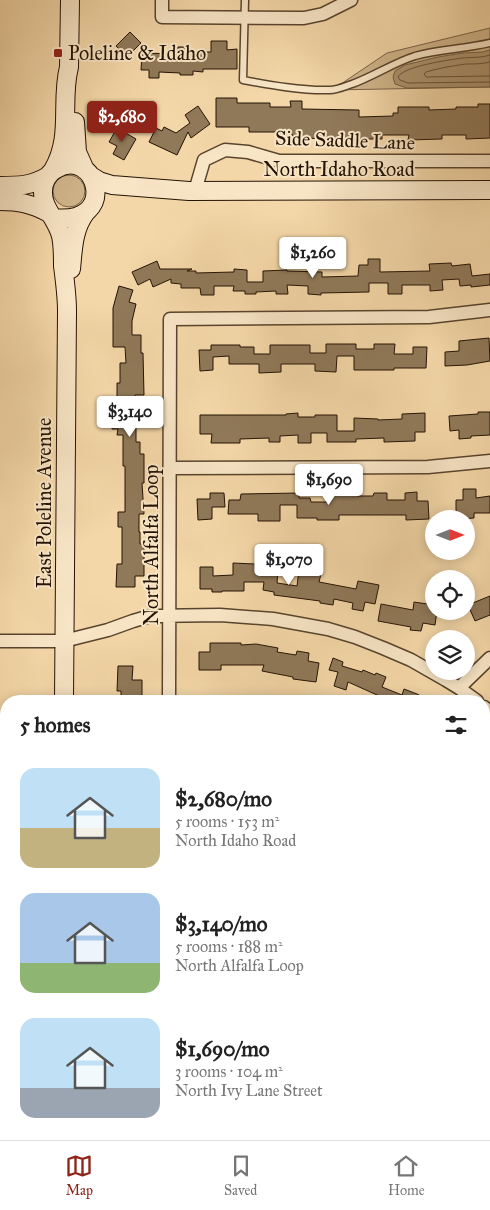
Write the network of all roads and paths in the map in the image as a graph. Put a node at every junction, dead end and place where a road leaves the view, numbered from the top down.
1 (70, 0) edge
2 (162, 0) edge
3 (245, 0) edge
4 (351, 0) edge
5 (244, 18) junction
6 (490, 43) edge
7 (69, 67) junction
8 (490, 161) edge
9 (51, 173) junction
10 (88, 173) junction
11 (0, 186) edge
12 (490, 190) edge
13 (192, 191) junction
14 (0, 201) edge
15 (89, 209) junction
16 (51, 215) junction
17 (67, 304) junction
18 (490, 310) edge
19 (490, 461) edge
20 (170, 468) junction
21 (169, 616) junction
22 (0, 641) edge
23 (64, 641) junction
24 (490, 658) edge
25 (459, 688) junction
26 (64, 695) edge
27 (169, 695) edge
28 (469, 695) edge

1 - 7 main road
2 - 5 street
3 - 5 lane
4 - 5 street
5 - 6 lane
7 - 9 main road
7 - 10 main road
8 - 13 street, Side Saddle Lane
9 - 10 main road
9 - 11 main road
9 - 16 main road
10 - 13 main road, North Idaho Road
10 - 15 main road
12 - 13 main road, North Idaho Road
13 - 15 main road, North Idaho Road
14 - 16 main road
15 - 16 main road
15 - 17 main road, East Poleline Avenue
16 - 17 main road, East Poleline Avenue
17 - 23 main road, East Poleline Avenue
18 - 20 street, North Alfalfa Loop
19 - 20 street
20 - 21 street, North Alfalfa Loop
21 - 23 street
21 - 25 street
21 - 27 street, North Alfalfa Loop
22 - 23 street
23 - 26 main road, East Poleline Avenue
24 - 25 street
25 - 28 street

